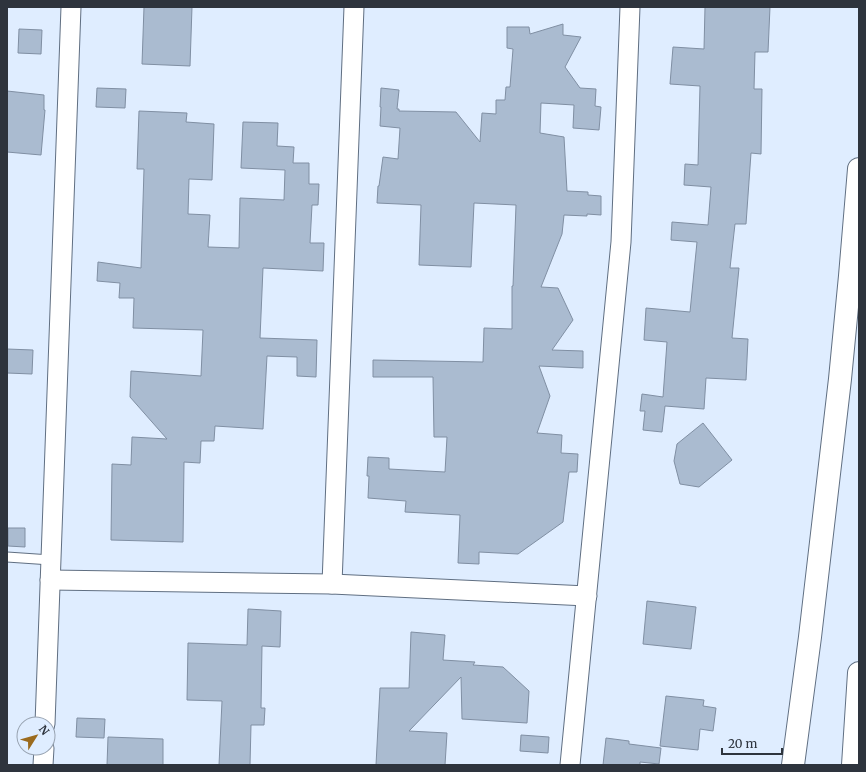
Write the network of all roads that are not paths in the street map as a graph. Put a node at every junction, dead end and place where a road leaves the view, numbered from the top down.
1 (71, 7) edge
2 (354, 7) edge
3 (630, 7) edge
4 (859, 169) edge
5 (7, 557) edge
6 (51, 560) junction
7 (50, 580) junction
8 (332, 584) junction
9 (587, 596) junction
10 (859, 673) edge
11 (45, 716) edge
12 (570, 765) edge
13 (793, 765) edge
14 (853, 765) edge

1 - 6 street
2 - 8 street
3 - 9 street
4 - 13 main road
5 - 6 lane
6 - 7 street
7 - 8 street
7 - 11 street
8 - 9 street
9 - 12 street
10 - 14 main road

